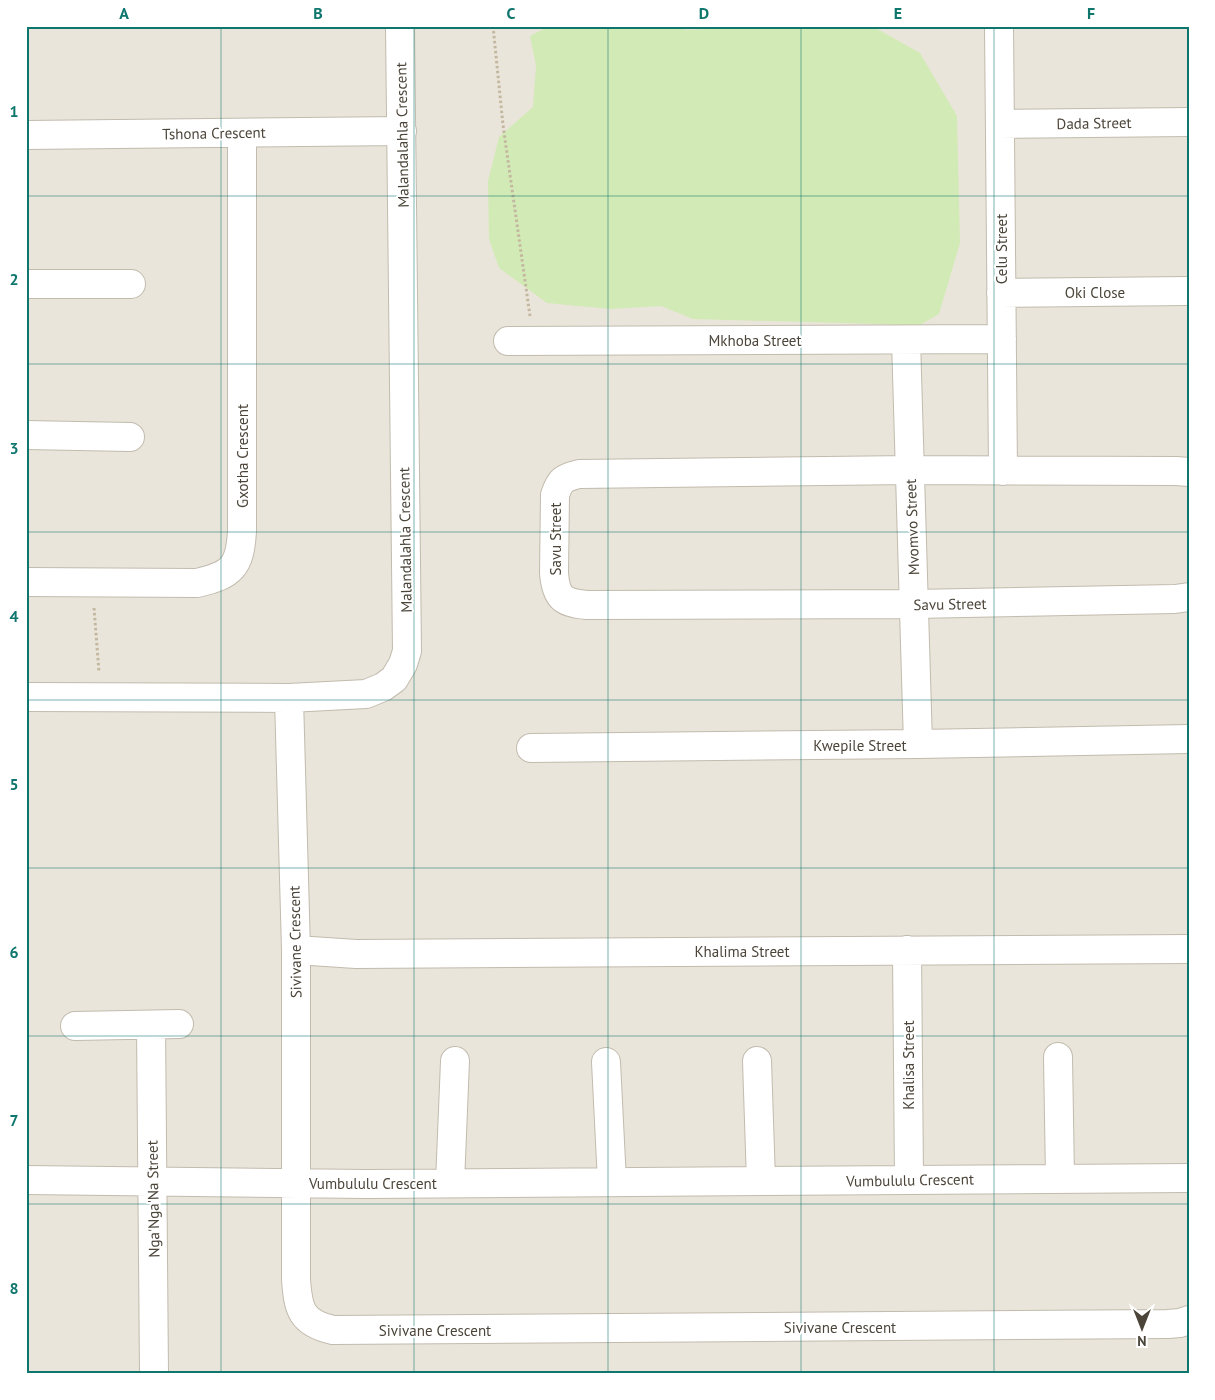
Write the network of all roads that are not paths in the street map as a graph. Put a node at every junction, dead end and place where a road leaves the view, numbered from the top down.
1 (400, 26) edge
2 (999, 26) edge
3 (1189, 122) edge
4 (1000, 124) junction
5 (402, 132) junction
6 (242, 133) junction
7 (26, 135) edge
8 (26, 284) edge
9 (130, 284) dead end
10 (1189, 291) edge
11 (1002, 293) junction
12 (1002, 339) junction
13 (906, 340) junction
14 (520, 341) road end
15 (26, 435) edge
16 (130, 437) dead end
17 (910, 470) junction
18 (1003, 471) junction
19 (1189, 472) edge
20 (26, 582) edge
21 (1189, 598) edge
22 (914, 604) junction
23 (26, 697) edge
24 (289, 698) junction
25 (1189, 740) edge
26 (918, 744) junction
27 (530, 748) dead end
28 (1189, 949) edge
29 (296, 950) junction
30 (908, 950) junction
31 (179, 1024) dead end
32 (151, 1025) junction
33 (75, 1026) dead end
34 (1058, 1057) dead end
35 (756, 1060) dead end
36 (455, 1061) dead end
37 (606, 1062) dead end
38 (1060, 1178) junction
39 (1189, 1178) edge
40 (26, 1180) edge
41 (909, 1180) junction
42 (152, 1181) junction
43 (761, 1181) junction
44 (612, 1182) junction
45 (296, 1183) junction
46 (450, 1184) junction
47 (1189, 1320) edge
48 (154, 1374) edge

1 - 5 street, Malandalahla Crescent
2 - 4 street, Celu Street
3 - 4 street, Dada Street
4 - 11 street, Celu Street
5 - 6 street, Tshona Crescent
5 - 24 street, Malandalahla Crescent
6 - 7 street, Tshona Crescent
6 - 20 street, Gxotha Crescent
8 - 9 street
10 - 11 street, Oki Close
11 - 12 street, Celu Street
12 - 13 street, Mkhoba Street
12 - 18 street, Celu Street
13 - 14 street, Mkhoba Street
13 - 17 street, Mvomvo Street
15 - 16 street
17 - 18 street, Savu Street
17 - 22 street, Mvomvo Street
17 - 22 street, Savu Street
18 - 19 street, Savu Street
21 - 22 street, Savu Street
22 - 26 street, Mvomvo Street
23 - 24 street, Malandalahla Crescent
24 - 29 street, Sivivane Crescent
25 - 26 street, Kwepile Street
26 - 27 street, Kwepile Street
28 - 30 street, Khalima Street
29 - 30 street, Khalima Street
29 - 45 street, Sivivane Crescent
30 - 41 street, Khalisa Street
31 - 32 street
32 - 33 street
32 - 42 street, Nga'Nga'Na Street
34 - 38 street
35 - 43 street
36 - 46 street, Vumbululu Crescent
37 - 44 street
38 - 39 street, Vumbululu Crescent
38 - 41 street, Vumbululu Crescent
40 - 42 street, Vumbululu Crescent
41 - 43 street, Vumbululu Crescent
42 - 45 street, Vumbululu Crescent
42 - 48 street, Nga'Nga'Na Street
43 - 44 street, Vumbululu Crescent
44 - 46 street, Vumbululu Crescent
45 - 46 street, Vumbululu Crescent
45 - 47 street, Sivivane Crescent

